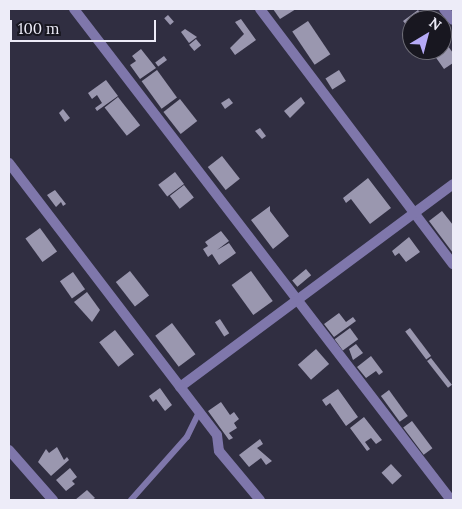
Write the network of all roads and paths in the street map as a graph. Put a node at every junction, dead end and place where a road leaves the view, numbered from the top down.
1 (74, 9) edge
2 (260, 9) edge
3 (444, 9) edge
4 (453, 20) edge
5 (9, 164) edge
6 (453, 184) edge
7 (415, 213) junction
8 (453, 264) edge
9 (296, 299) junction
10 (180, 387) junction
11 (199, 412) junction
12 (9, 450) edge
13 (53, 500) edge
14 (132, 500) edge
15 (260, 500) edge
16 (450, 500) edge

1 - 9 street
2 - 7 street
3 - 4 street
5 - 10 street
6 - 7 street
7 - 8 street
7 - 9 street
9 - 10 street
9 - 16 street
10 - 11 street
11 - 14 lane
11 - 15 street
12 - 13 street

